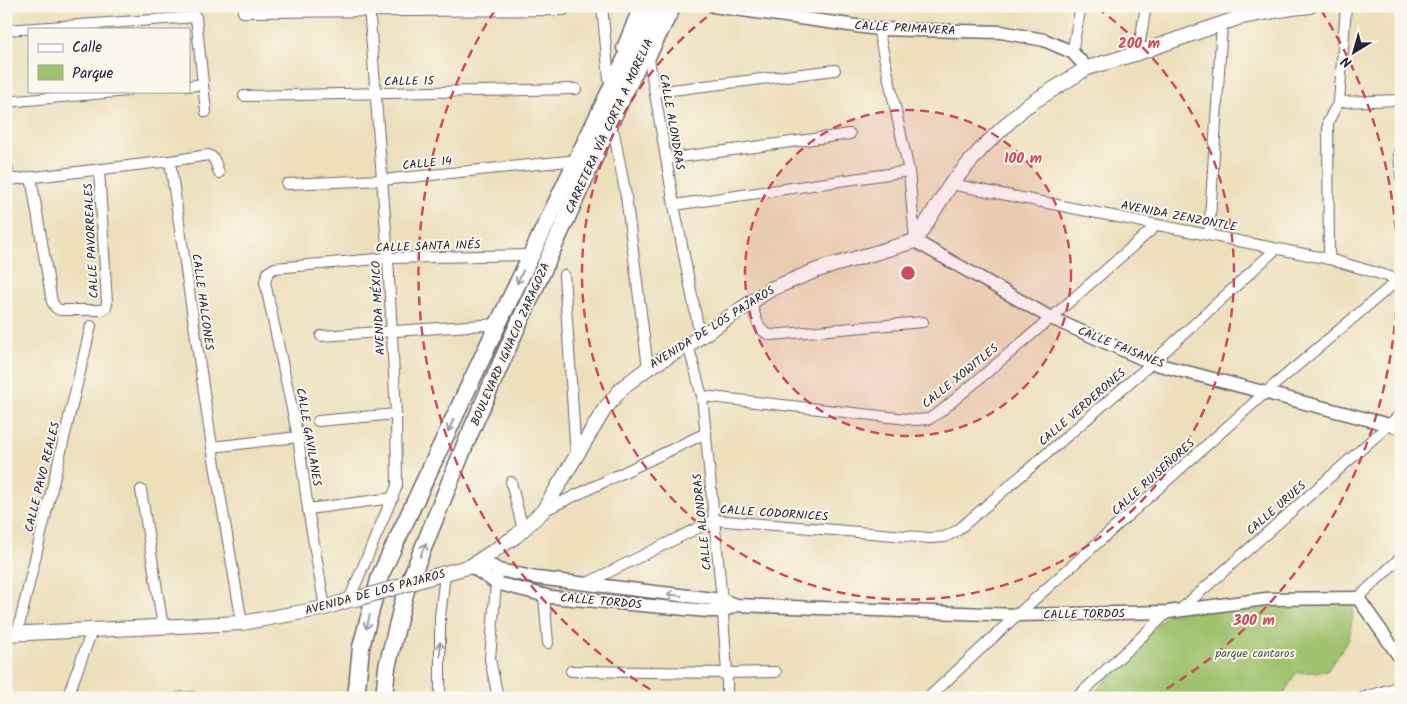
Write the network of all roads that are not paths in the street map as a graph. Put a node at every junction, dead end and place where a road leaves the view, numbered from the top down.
1 (191, 6) edge
2 (602, 6) edge
3 (640, 6) edge
4 (649, 6) edge
5 (663, 6) edge
6 (675, 6) edge
7 (1081, 6) edge
8 (1146, 6) edge
9 (1310, 6) edge
10 (1346, 6) edge
11 (719, 7) edge
12 (369, 9) edge
13 (564, 10) dead end
14 (243, 12) dead end
15 (1242, 12) edge
16 (196, 17) junction
17 (1222, 24) junction
18 (28, 28) edge
19 (35, 28) edge
20 (878, 29) junction
21 (6, 30) edge
22 (1072, 52) junction
23 (1138, 53) junction
24 (649, 59) junction
25 (1087, 68) junction
26 (835, 70) dead end
27 (610, 79) junction
28 (203, 84) junction
29 (190, 86) edge
30 (576, 89) dead end
31 (116, 92) edge
32 (655, 92) junction
33 (376, 94) junction
34 (244, 96) dead end
35 (1401, 100) edge
36 (6, 102) edge
37 (1340, 102) junction
38 (206, 112) dead end
39 (614, 133) junction
40 (850, 134) dead end
41 (1401, 149) edge
42 (6, 157) edge
43 (666, 159) junction
44 (170, 161) junction
45 (568, 161) junction
46 (99, 169) junction
47 (909, 171) junction
48 (218, 173) dead end
49 (31, 177) junction
50 (1401, 177) edge
51 (382, 180) junction
52 (7, 182) edge
53 (287, 184) dead end
54 (951, 184) junction
55 (674, 205) junction
56 (1157, 225) junction
57 (541, 233) junction
58 (1209, 235) junction
59 (915, 241) junction
60 (555, 244) junction
61 (1276, 248) junction
62 (531, 255) junction
63 (388, 258) junction
64 (1329, 259) junction
65 (268, 272) joint
66 (564, 275) dead end
67 (1399, 280) edge
68 (751, 302) junction
69 (1051, 318) junction
70 (923, 322) dead end
71 (498, 324) junction
72 (91, 326) dead end
73 (392, 330) junction
74 (321, 336) dead end
75 (700, 336) junction
76 (688, 345) junction
77 (1152, 363) junction
78 (648, 368) junction
79 (1266, 392) junction
80 (702, 396) junction
81 (396, 414) junction
82 (1401, 414) edge
83 (318, 421) dead end
84 (1395, 426) edge
85 (706, 433) junction
86 (298, 437) junction
87 (212, 447) junction
88 (576, 458) junction
89 (512, 482) dead end
90 (142, 490) dead end
91 (393, 498) junction
92 (308, 509) junction
93 (543, 511) junction
94 (714, 520) junction
95 (523, 530) junction
96 (945, 537) joint
97 (1401, 556) edge
98 (476, 563) junction
99 (499, 570) junction
100 (438, 575) junction
101 (496, 583) junction
102 (585, 584) junction
103 (544, 595) junction
104 (1358, 598) junction
105 (354, 599) junction
106 (723, 605) junction
107 (324, 608) junction
108 (1174, 611) junction
109 (1018, 615) junction
110 (242, 623) junction
111 (163, 627) junction
112 (92, 631) junction
113 (12, 634) edge
114 (548, 642) dead end
115 (1401, 659) edge
116 (571, 671) dead end
117 (776, 672) dead end
118 (727, 673) junction
119 (1401, 686) edge
120 (192, 697) edge
121 (67, 698) edge
122 (178, 698) edge
123 (356, 698) edge
124 (384, 698) edge
125 (440, 698) edge
126 (498, 698) edge
127 (728, 698) edge
128 (928, 698) edge
129 (1076, 698) edge
130 (1362, 698) edge

1 - 16 street
2 - 27 street
3 - 27 street, BOULEVARD IGNACIO ZARAGOZA
4 - 57 main road, CARRETERA VÍA CORTA A MORELIA
5 - 60 main road, CARRETERA VÍA CORTA A MORELIA
6 - 24 street, BOULEVARD IGNACIO ZARAGOZA
7 - 22 street
8 - 23 street
9 - 15 main road
10 - 37 street
11 - 20 street, CALLE PRIMAVERA
12 - 13 street
12 - 14 street
12 - 33 street, AVENIDA MÉXICO
15 - 17 main road
16 - 19 street
16 - 28 street
17 - 23 main road
17 - 58 street
18 - 21 street
20 - 22 street, CALLE PRIMAVERA
20 - 47 street
22 - 25 street, CALLE PRIMAVERA
23 - 25 main road
24 - 32 street, CALLE ALONDRAS
24 - 39 street, BOULEVARD IGNACIO ZARAGOZA
25 - 54 main road
26 - 32 street
27 - 45 street, BOULEVARD IGNACIO ZARAGOZA
28 - 29 street
28 - 38 street
30 - 33 street, CALLE 15
31 - 36 street
32 - 43 street, CALLE ALONDRAS
33 - 34 street, CALLE 15
33 - 51 street, AVENIDA MÉXICO
35 - 37 street
37 - 64 street
39 - 60 street, BOULEVARD IGNACIO ZARAGOZA
39 - 78 street
40 - 43 street
41 - 50 street
42 - 52 street
43 - 55 street, CALLE ALONDRAS
44 - 46 street
44 - 48 street
44 - 87 street, CALLE HALCONES
45 - 51 street, CALLE 14
45 - 57 street, BOULEVARD IGNACIO ZARAGOZA
46 - 49 street
46 - 49 street, CALLE PAVORREALES
47 - 55 street
47 - 59 street
49 - 52 street
51 - 53 street, CALLE 14
51 - 63 street, AVENIDA MÉXICO
54 - 56 street, AVENIDA ZENZONTLE
54 - 59 main road
55 - 75 street, CALLE ALONDRAS
56 - 58 street, AVENIDA ZENZONTLE
56 - 69 street, CALLE XOWITLES
57 - 62 main road, BOULEVARD IGNACIO ZARAGOZA
58 - 61 street, AVENIDA ZENZONTLE
59 - 68 main road, AVENIDA DE LOS PAJAROS
59 - 69 street, CALLE FAISANES
124 -> 60 main road, BOULEVARD IGNACIO ZARAGOZA
61 - 64 street, AVENIDA ZENZONTLE
61 - 77 street, CALLE VERDERONES
62 - 63 street, CALLE SANTA INÉS
62 -> 71 main road, BOULEVARD IGNACIO ZARAGOZA
63 - 65 street, CALLE SANTA INÉS
63 - 73 street, AVENIDA MÉXICO
64 - 67 street, AVENIDA ZENZONTLE
65 - 86 street, CALLE GAVILANES
66 - 88 street
67 - 79 street, CALLE RUISEÑORES
68 - 70 street
68 - 75 main road, AVENIDA DE LOS PAJAROS
69 - 77 street, CALLE FAISANES
69 - 80 street, CALLE XOWITLES
71 - 73 street
71 -> 123 main road, BOULEVARD IGNACIO ZARAGOZA
72 - 113 street, CALLE PAVO REALES
73 - 74 street
73 - 81 street, AVENIDA MÉXICO
75 - 76 main road, AVENIDA DE LOS PAJAROS
76 - 78 main road, AVENIDA DE LOS PAJAROS
76 - 80 street, CALLE ALONDRAS
77 - 79 street, CALLE FAISANES
77 - 96 street, CALLE VERDERONES
78 - 88 main road, AVENIDA DE LOS PAJAROS
79 - 84 street, CALLE FAISANES
79 - 109 street, CALLE RUISEÑORES
80 - 85 street, CALLE ALONDRAS
81 - 83 street
81 - 91 street, AVENIDA MÉXICO
82 - 84 street, CALLE URUES
84 - 108 street, CALLE URUES
85 - 93 street
85 - 94 street, CALLE ALONDRAS
86 - 87 street
86 - 92 street, CALLE GAVILANES
87 - 110 street, CALLE HALCONES
88 - 93 main road, AVENIDA DE LOS PAJAROS
89 - 95 street
90 - 111 street
91 - 92 street
91 - 105 street, AVENIDA MÉXICO
92 - 107 street, CALLE GAVILANES
93 - 95 main road, AVENIDA DE LOS PAJAROS
94 - 96 street, CALLE CODORNICES
94 - 102 street, CALLE CODORNICES
94 - 106 street, CALLE ALONDRAS
95 - 98 main road, AVENIDA DE LOS PAJAROS
97 - 104 street
98 - 99 street, CALLE TORDOS
98 - 100 main road, AVENIDA DE LOS PAJAROS
98 - 101 street, CALLE TORDOS
99 - 101 street
99 - 102 street, CALLE TORDOS
100 - 105 main road, AVENIDA DE LOS PAJAROS, bridge
125 -> 100 street
101 - 103 street, CALLE TORDOS
101 - 126 street
106 -> 102 street, CALLE TORDOS
103 - 106 street, CALLE TORDOS
103 - 114 street
104 - 108 street, CALLE TORDOS
104 - 115 street
105 - 107 main road, AVENIDA DE LOS PAJAROS
106 - 109 street, CALLE TORDOS
106 - 118 street, CALLE ALONDRAS
107 - 110 main road, AVENIDA DE LOS PAJAROS
108 - 109 street, CALLE TORDOS
108 - 129 street, CALLE URUES
109 - 128 street, CALLE RUISEÑORES
110 - 111 main road, AVENIDA DE LOS PAJAROS
111 - 112 main road, AVENIDA DE LOS PAJAROS
112 - 113 main road, AVENIDA DE LOS PAJAROS
112 - 121 street
116 - 118 street
117 - 118 street
118 - 127 street, CALLE ALONDRAS
119 - 130 street
120 - 122 street

